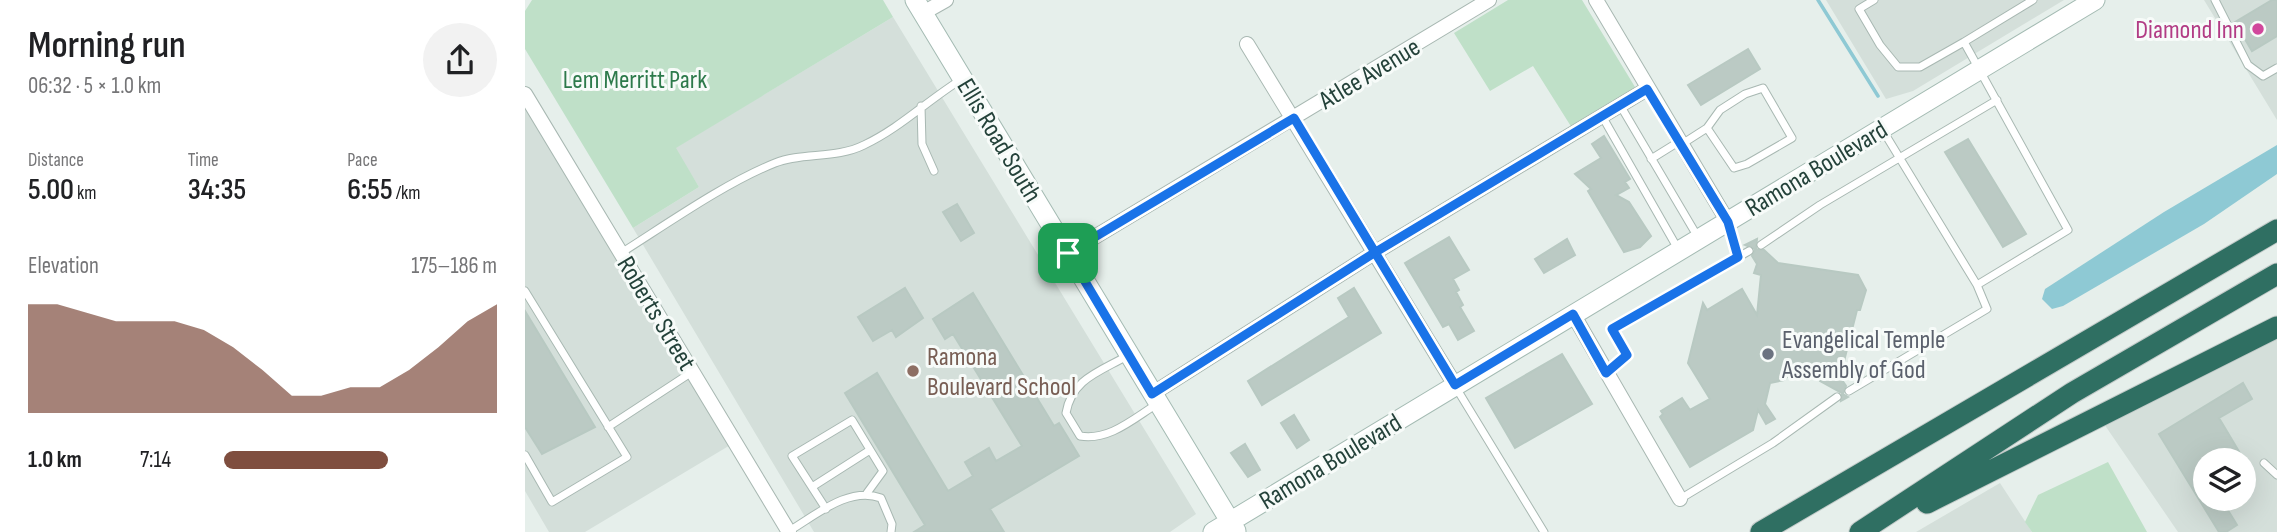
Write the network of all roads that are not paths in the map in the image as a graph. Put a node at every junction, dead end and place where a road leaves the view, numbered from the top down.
1 (946, 0) edge
2 (1489, 0) edge
3 (1596, 0) edge
4 (1874, 0) edge
5 (2033, 0) edge
6 (2095, 0) edge
7 (2215, 0) edge
8 (919, 7) edge
9 (1964, 42) junction
10 (1247, 44) dead end
11 (2277, 68) edge
12 (1981, 70) junction
13 (963, 79) junction
14 (1647, 89) junction
15 (525, 94) edge
16 (1997, 100) junction
17 (1619, 105) junction
18 (921, 106) junction
19 (1602, 116) junction
20 (1294, 118) junction
21 (1707, 128) junction
22 (1882, 128) junction
23 (1681, 143) junction
24 (1899, 158) junction
25 (1651, 159) junction
26 (934, 172) dead end
27 (2277, 212) edge
28 (1728, 222) junction
29 (2277, 230) edge
30 (1699, 239) junction
31 (1761, 245) dead end
32 (1679, 251) junction
33 (1749, 251) dead end
34 (621, 253) junction
35 (1068, 253) junction
36 (1374, 253) junction
37 (1738, 257) junction
38 (2208, 273) junction
39 (2277, 274) edge
40 (1977, 285) junction
41 (525, 291) edge
42 (1573, 314) junction
43 (2277, 327) edge
44 (1129, 355) junction
45 (693, 372) junction
46 (1606, 373) junction
47 (1455, 385) junction
48 (1849, 391) dead end
49 (1837, 397) dead end
50 (1155, 399) junction
51 (608, 427) junction
52 (870, 450) junction
53 (525, 456) edge
54 (2264, 463) dead end
55 (2277, 475) edge
56 (812, 487) junction
57 (867, 493) junction
58 (1679, 499) joint
59 (826, 509) junction
60 (1233, 527) edge
61 (789, 532) edge
62 (891, 532) edge
63 (1213, 532) edge
64 (1544, 532) edge
65 (1761, 532) edge
66 (1860, 532) edge
67 (1873, 532) edge

1 - 8 street
2 - 20 street, Atlee Avenue
3 - 14 street
4 - 9 lane
5 - 9 lane
6 - 12 street, Ramona Boulevard
7 - 11 lane
8 - 13 street, Ellis Road South
9 - 12 lane
10 - 20 street
12 - 16 lane
12 - 22 street, Ramona Boulevard
13 - 18 lane
13 - 35 street, Ellis Road South
14 - 17 street
14 - 23 street
15 - 34 street, Roberts Street
16 - 24 lane
16 - 40 lane
17 - 19 street
17 - 25 lane
18 - 26 lane
18 - 34 lane
19 - 32 lane
19 - 36 street
20 - 35 street, Atlee Avenue
20 - 36 street
21 - 21 lane
21 - 23 lane
22 - 24 lane
22 - 28 street, Ramona Boulevard
23 - 25 lane
23 - 28 street
24 - 31 lane
24 - 40 lane
25 - 30 lane
27 - 38 highway
28 - 30 street, Ramona Boulevard
28 - 37 lane
29 - 38 highway
30 - 32 street, Ramona Boulevard
32 - 42 street, Ramona Boulevard
33 - 37 lane
34 - 45 street, Roberts Street
35 - 44 street, Ellis Road South
36 - 47 street
36 - 50 street
37 - 46 lane
38 - 65 highway
39 - 66 highway
40 - 48 lane
41 - 51 lane
42 - 46 street
42 - 47 street, Ramona Boulevard
43 - 67 highway
44 - 50 street, Ellis Road South
44 - 50 lane
45 - 51 lane
45 - 61 street, Roberts Street
46 - 58 street
47 - 60 street, Ramona Boulevard
47 - 64 lane
49 - 58 lane
50 - 60 street, Ellis Road South
51 - 53 lane
52 - 56 lane
52 - 56 lane
52 - 57 lane
54 - 55 lane
56 - 59 lane
57 - 59 lane
57 - 62 lane
59 - 61 lane
60 - 63 street, Ramona Boulevard

